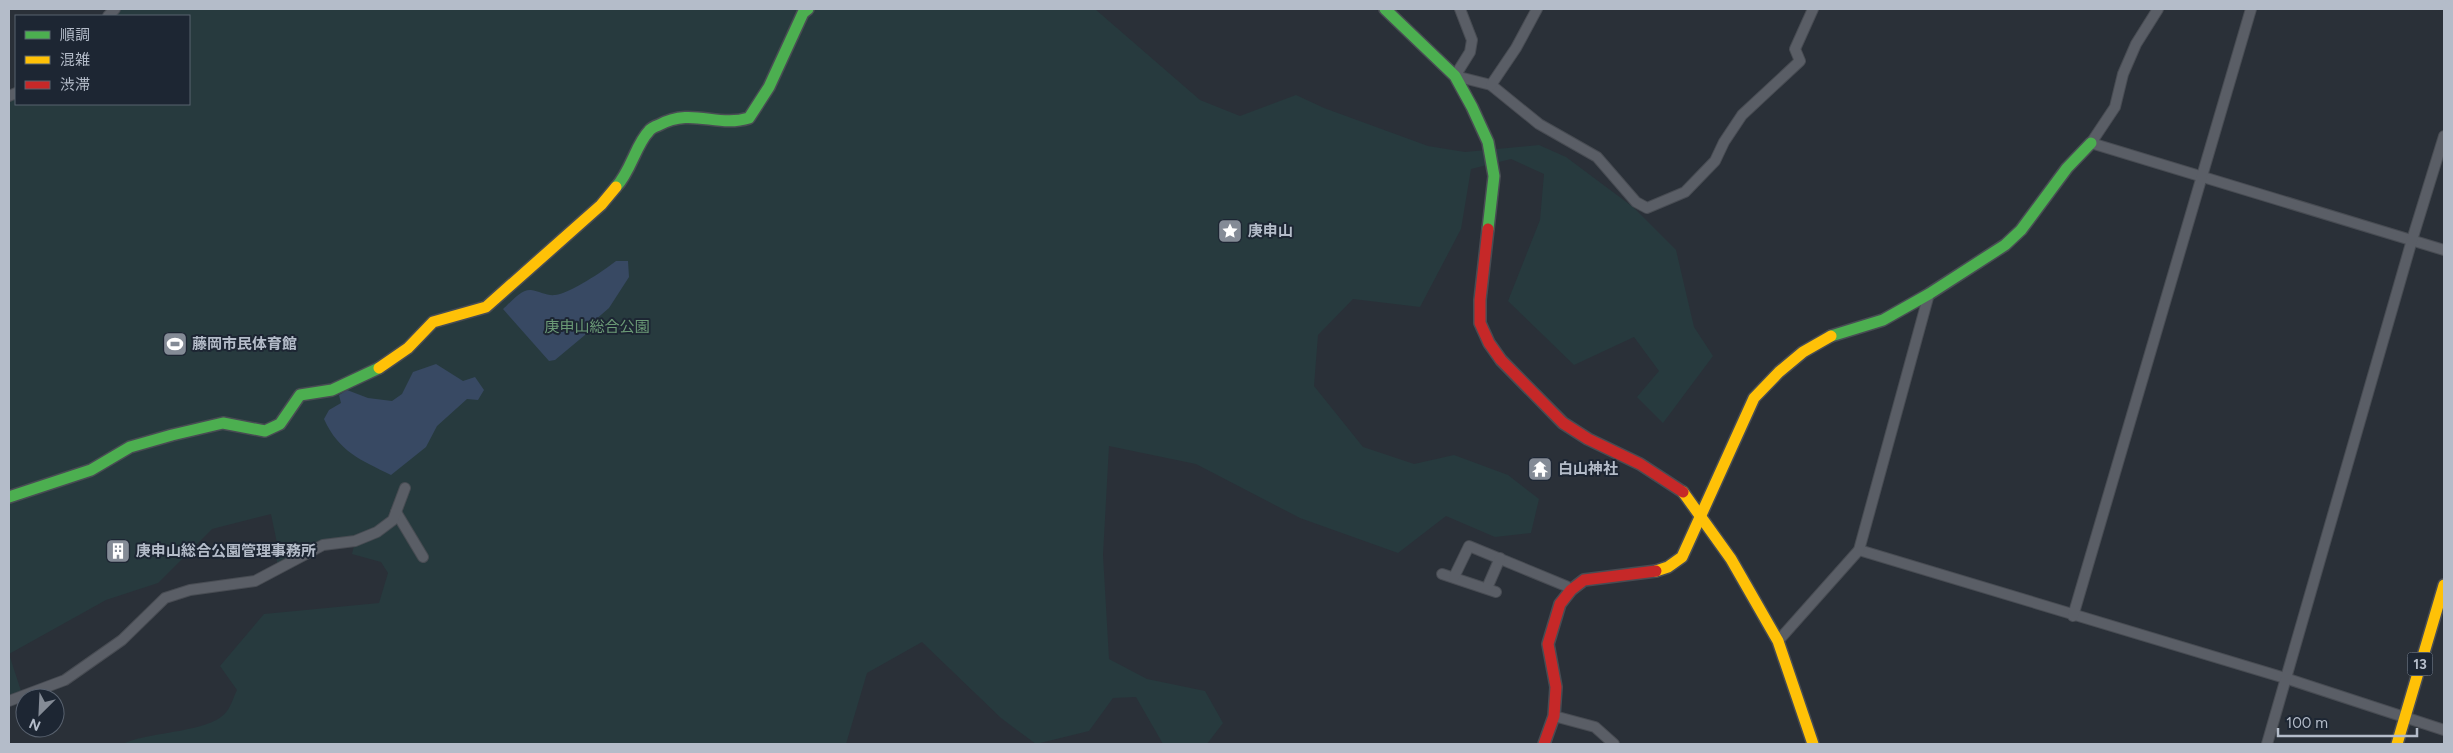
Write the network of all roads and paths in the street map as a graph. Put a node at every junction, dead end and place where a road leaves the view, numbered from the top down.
1 (808, 9) edge
2 (1385, 9) edge
3 (1460, 9) edge
4 (1537, 9) edge
5 (1813, 9) edge
6 (2158, 9) edge
7 (2251, 9) edge
8 (1454, 76) junction
9 (1491, 85) junction
10 (2444, 136) edge
11 (2091, 143) junction
12 (2201, 176) junction
13 (2412, 240) junction
14 (2444, 250) edge
15 (1929, 294) junction
16 (404, 488) dead end
17 (9, 497) edge
18 (396, 512) junction
19 (1701, 515) junction
20 (1859, 550) junction
21 (423, 557) dead end
22 (1500, 558) junction
23 (1442, 574) dead end
24 (1454, 577) junction
25 (2444, 585) edge
26 (1571, 590) junction
27 (2073, 616) junction
28 (1778, 641) junction
29 (2285, 678) junction
30 (9, 701) edge
31 (1554, 716) junction
32 (2404, 718) junction
33 (2444, 730) edge
34 (1544, 744) edge
35 (1614, 744) edge
36 (1813, 744) edge
37 (2267, 744) edge
38 (2397, 744) edge

1 - 17 street
2 - 8 street
3 - 8 street
4 - 9 street
5 - 9 street
6 - 11 street
7 - 12 street
8 - 9 street
8 - 19 street
10 - 13 street
11 - 12 street
11 - 15 street
12 - 13 street
12 - 27 street
13 - 14 street
13 - 29 street
15 - 19 street
15 - 20 street
16 - 18 street
18 - 21 street
18 - 30 street
19 - 26 street
19 - 28 street
20 - 27 street
20 - 28 street
22 - 24 street
22 - 24 street
22 - 26 street
23 - 24 street
25 - 32 street, 13
26 - 31 street
27 - 29 street
28 - 36 street
29 - 32 street
29 - 37 street
31 - 34 street
31 - 35 street
32 - 33 street
32 - 38 street, 13

